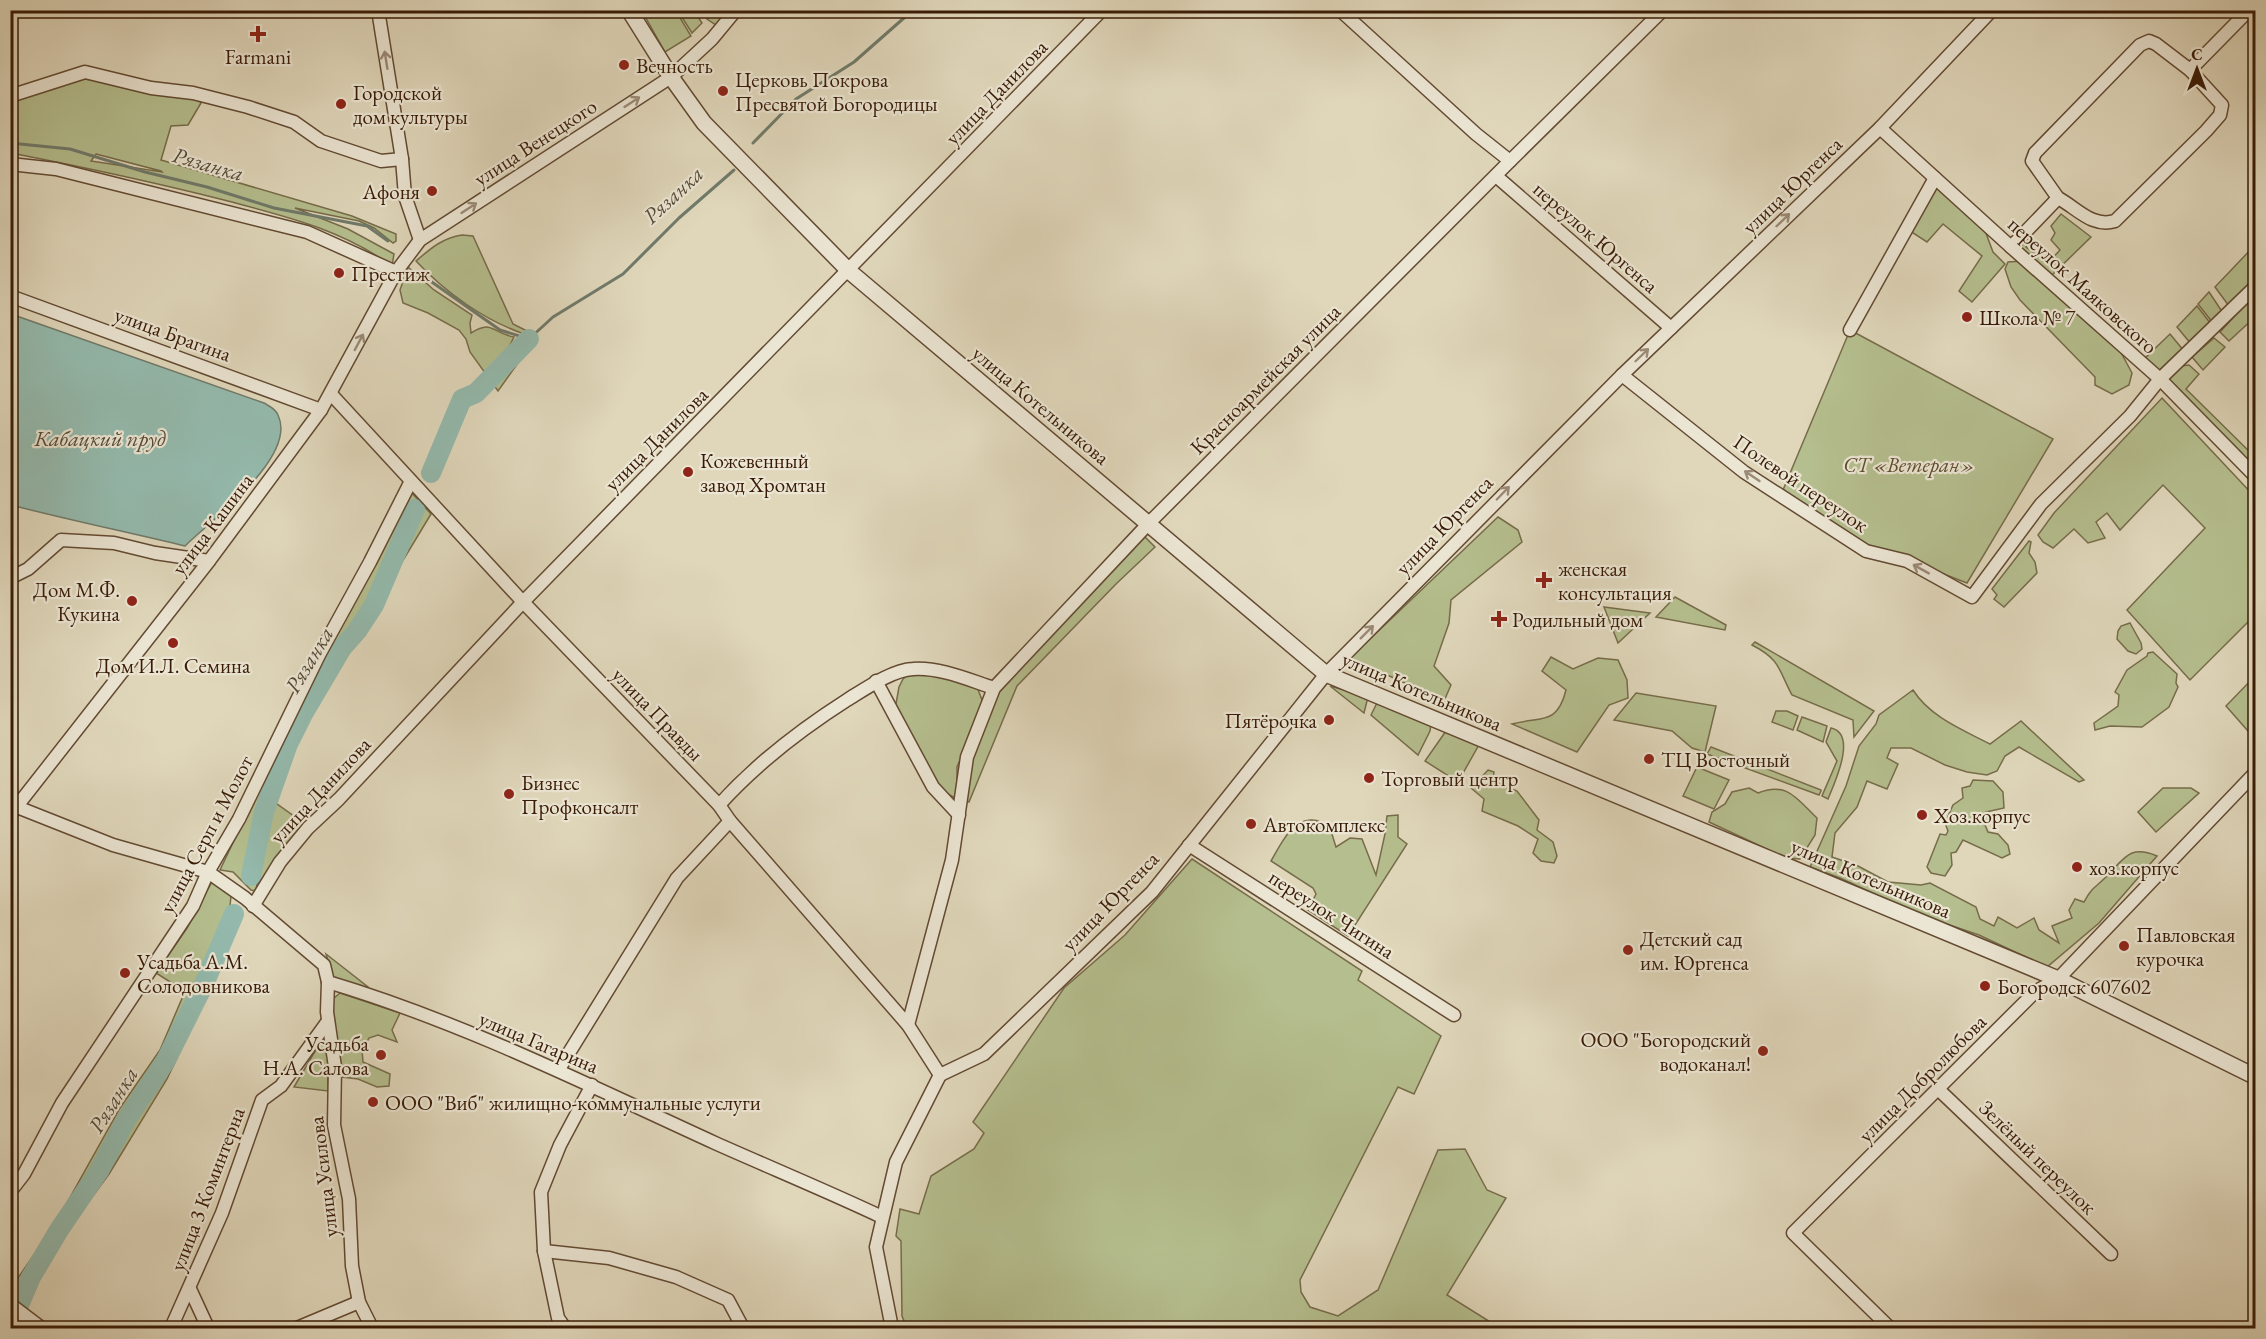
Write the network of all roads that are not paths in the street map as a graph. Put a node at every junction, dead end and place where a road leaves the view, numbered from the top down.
1 (378, 10) edge
2 (628, 10) edge
3 (736, 10) edge
4 (1102, 10) edge
5 (1340, 10) edge
6 (1664, 10) edge
7 (1992, 10) edge
8 (2249, 10) edge
9 (2190, 70) junction
10 (671, 77) junction
11 (10, 96) edge
12 (1880, 128) junction
13 (402, 159) junction
14 (1510, 161) junction
15 (10, 164) edge
16 (1496, 176) junction
17 (1935, 178) junction
18 (2058, 198) junction
19 (420, 240) junction
20 (2011, 247) junction
21 (849, 271) junction
22 (396, 272) junction
23 (2256, 286) edge
24 (10, 296) edge
25 (1671, 328) junction
26 (1850, 330) dead end
27 (1622, 375) junction
28 (2160, 379) junction
29 (331, 393) junction
30 (321, 410) junction
31 (2256, 477) edge
32 (411, 481) junction
33 (1149, 523) junction
34 (209, 561) junction
35 (10, 578) edge
36 (523, 602) junction
37 (1326, 674) junction
38 (876, 681) junction
39 (994, 688) junction
40 (2256, 772) edge
41 (719, 805) junction
42 (13, 809) edge
43 (959, 814) junction
44 (730, 821) junction
45 (1189, 845) junction
46 (208, 872) junction
47 (253, 906) junction
48 (2058, 979) junction
49 (328, 982) junction
50 (1454, 1016) dead end
51 (328, 1021) junction
52 (908, 1025) junction
53 (559, 1069) junction
54 (940, 1076) junction
55 (2256, 1077) edge
56 (592, 1085) junction
57 (1938, 1089) junction
58 (10, 1192) edge
59 (882, 1217) junction
60 (544, 1251) junction
61 (2111, 1254) dead end
62 (190, 1289) junction
63 (359, 1302) junction
64 (10, 1306) edge
65 (39, 1329) edge
66 (171, 1329) edge
67 (208, 1329) edge
68 (297, 1329) edge
69 (372, 1329) edge
70 (565, 1329) edge
71 (743, 1329) edge
72 (892, 1329) edge
73 (1890, 1329) edge

13 -> 1 street
2 - 10 street, улица Котельникова
3 - 10 street, улица Венецкого
4 - 21 street, улица Данилова
5 - 14 street
6 - 14 street, Красноармейская улица
7 - 12 street, улица Юргенса
8 - 9 street
9 - 18 street
9 - 18 street
19 -> 10 street, улица Венецкого
10 - 21 street, улица Котельникова
11 - 13 street
12 - 17 street, переулок Маяковского
25 -> 12 street, улица Юргенса
13 - 19 street
14 - 16 street, Красноармейская улица
15 - 22 street
16 - 25 street, переулок Юргенса
16 - 33 street, Красноармейская улица
17 - 20 street, переулок Маяковского
17 - 26 street
18 - 20 street
19 - 22 street, улица Кашина
20 - 28 street, переулок Маяковского
21 - 33 street, улица Котельникова
21 - 36 street, улица Данилова
29 -> 22 street, улица Кашина
23 - 28 street
24 - 30 street, улица Брагина
27 -> 25 street, улица Юргенса
28 -> 27 street, Полевой переулок
37 -> 27 street, улица Юргенса
28 - 31 street, переулок Маяковского
29 - 30 street, улица Кашина
29 - 32 street, улица Правды
30 - 34 street, улица Кашина
32 - 36 street, улица Правды
32 - 46 street, улица Серп и Молот
33 - 37 street, улица Котельникова
33 - 39 street, Красноармейская улица
34 - 35 street
34 - 42 street, улица Кашина
36 - 41 street, улица Правды
36 - 47 street, улица Данилова
37 - 45 street, улица Юргенса
37 - 48 street, улица Котельникова
38 - 39 street
38 - 41 street
38 - 43 street
39 - 43 street, Красноармейская улица
40 - 48 street, улица Добролюбова
41 - 44 street, улица Правды
42 - 46 street
43 - 52 street, Красноармейская улица
44 - 52 street, улица Правды
44 - 53 street
45 - 50 street, переулок Чигина
45 - 54 street, улица Юргенса
46 - 47 street
46 - 58 street, улица Серп и Молот
47 - 49 street
48 - 55 street, улица Котельникова
48 - 57 street, улица Добролюбова
49 - 51 street, улица Усилова
49 - 53 street, улица Гагарина
51 - 62 street, улица 3 Коминтерна
51 - 63 street, улица Усилова
52 - 54 street, улица Правды
53 - 56 street, улица Гагарина
54 - 59 street
56 - 59 street, улица Гагарина
56 - 60 street
57 - 61 street, Зелёный переулок
57 - 73 street, улица Добролюбова
59 - 72 street
60 - 70 street
60 - 71 street
62 - 66 street, улица 3 Коминтерна
62 - 67 street, улица 3 Коминтерна
63 - 68 street
63 - 69 street, улица Усилова
64 - 65 street

